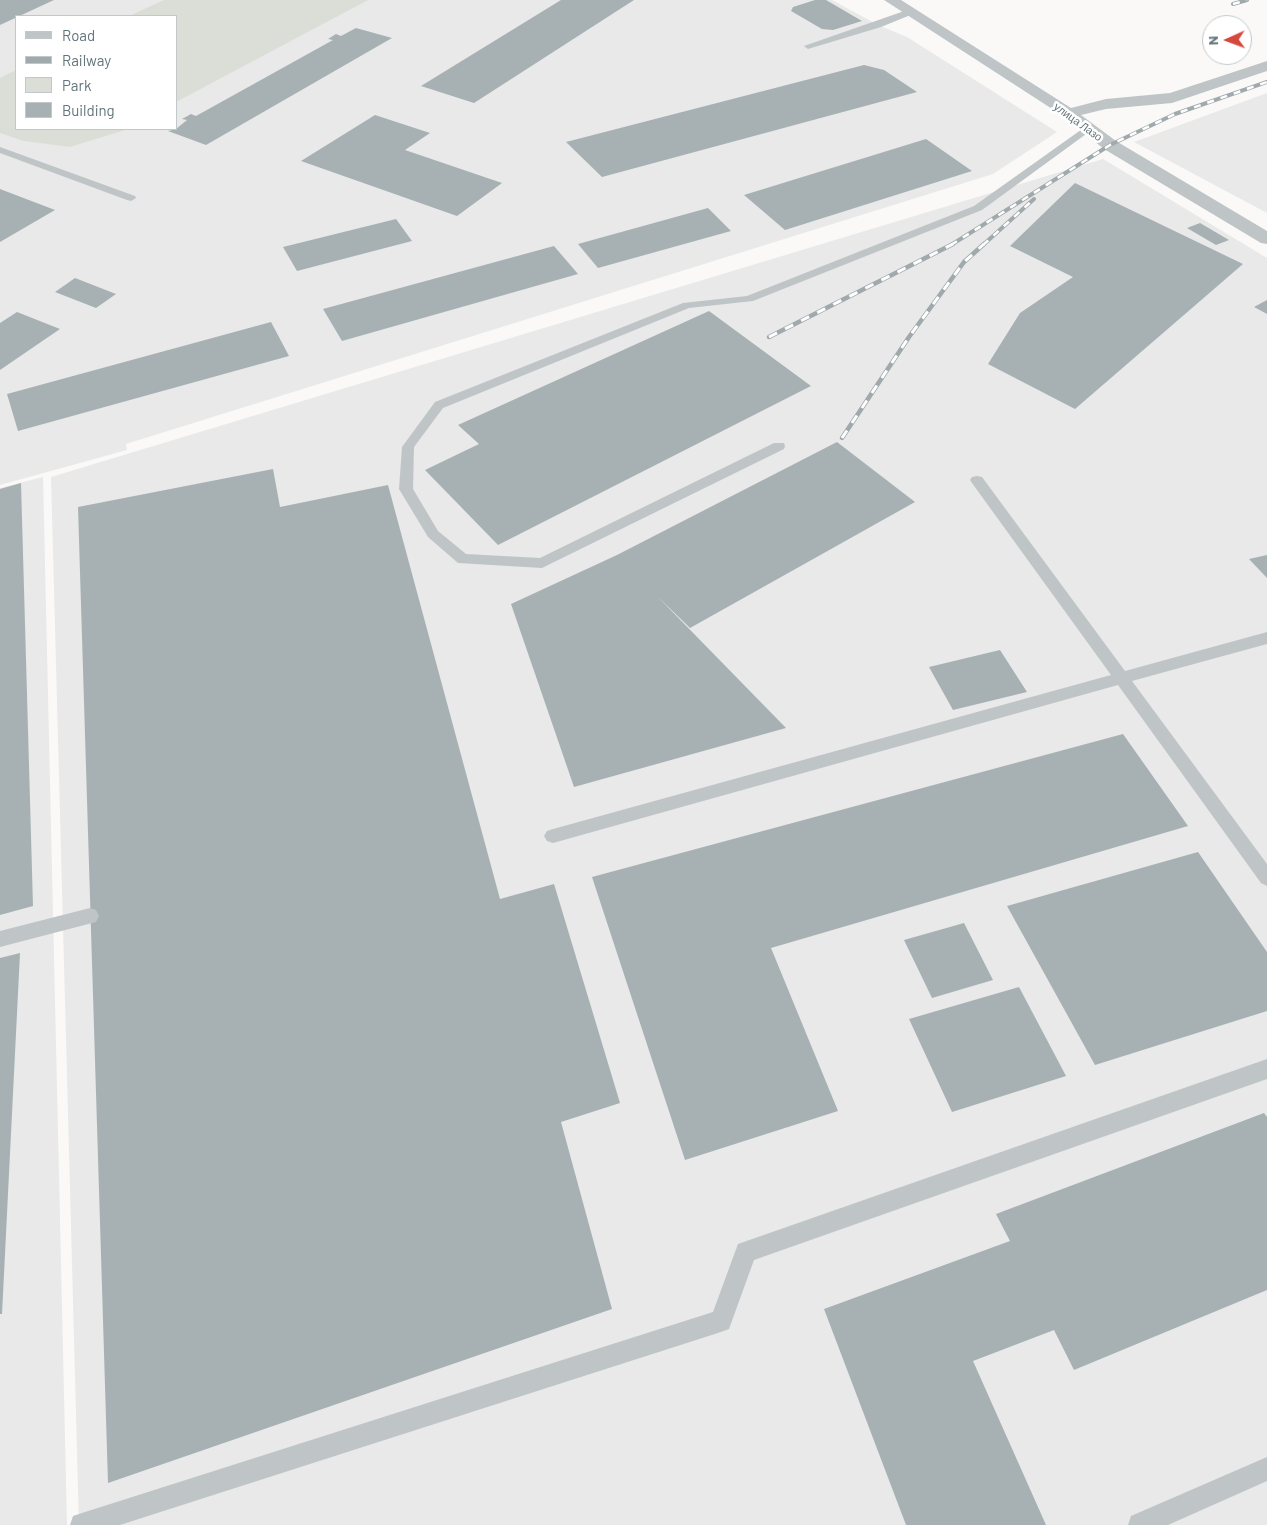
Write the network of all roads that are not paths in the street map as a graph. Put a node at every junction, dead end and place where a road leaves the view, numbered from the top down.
1 (892, 0) edge
2 (910, 12) junction
3 (808, 46) dead end
4 (1267, 66) edge
5 (1069, 114) junction
6 (1088, 129) junction
7 (0, 150) edge
8 (131, 198) dead end
9 (1267, 239) edge
10 (779, 446) dead end
11 (977, 480) dead end
12 (1267, 638) edge
13 (1124, 679) junction
14 (553, 836) dead end
15 (1267, 878) edge
16 (90, 916) dead end
17 (0, 939) edge
18 (1267, 1069) edge
19 (1267, 1469) edge
20 (82, 1525) edge
21 (1140, 1525) edge

1 - 2 street, улица Лазо
2 - 3 lane
2 - 5 street, улица Лазо
4 - 5 street
5 - 6 street, улица Лазо
6 - 9 street, улица Лазо
6 - 10 lane
7 - 8 lane
11 - 13 lane
12 - 13 lane
13 - 14 lane
13 - 15 lane
16 - 17 lane
18 - 20 lane
19 - 21 lane

